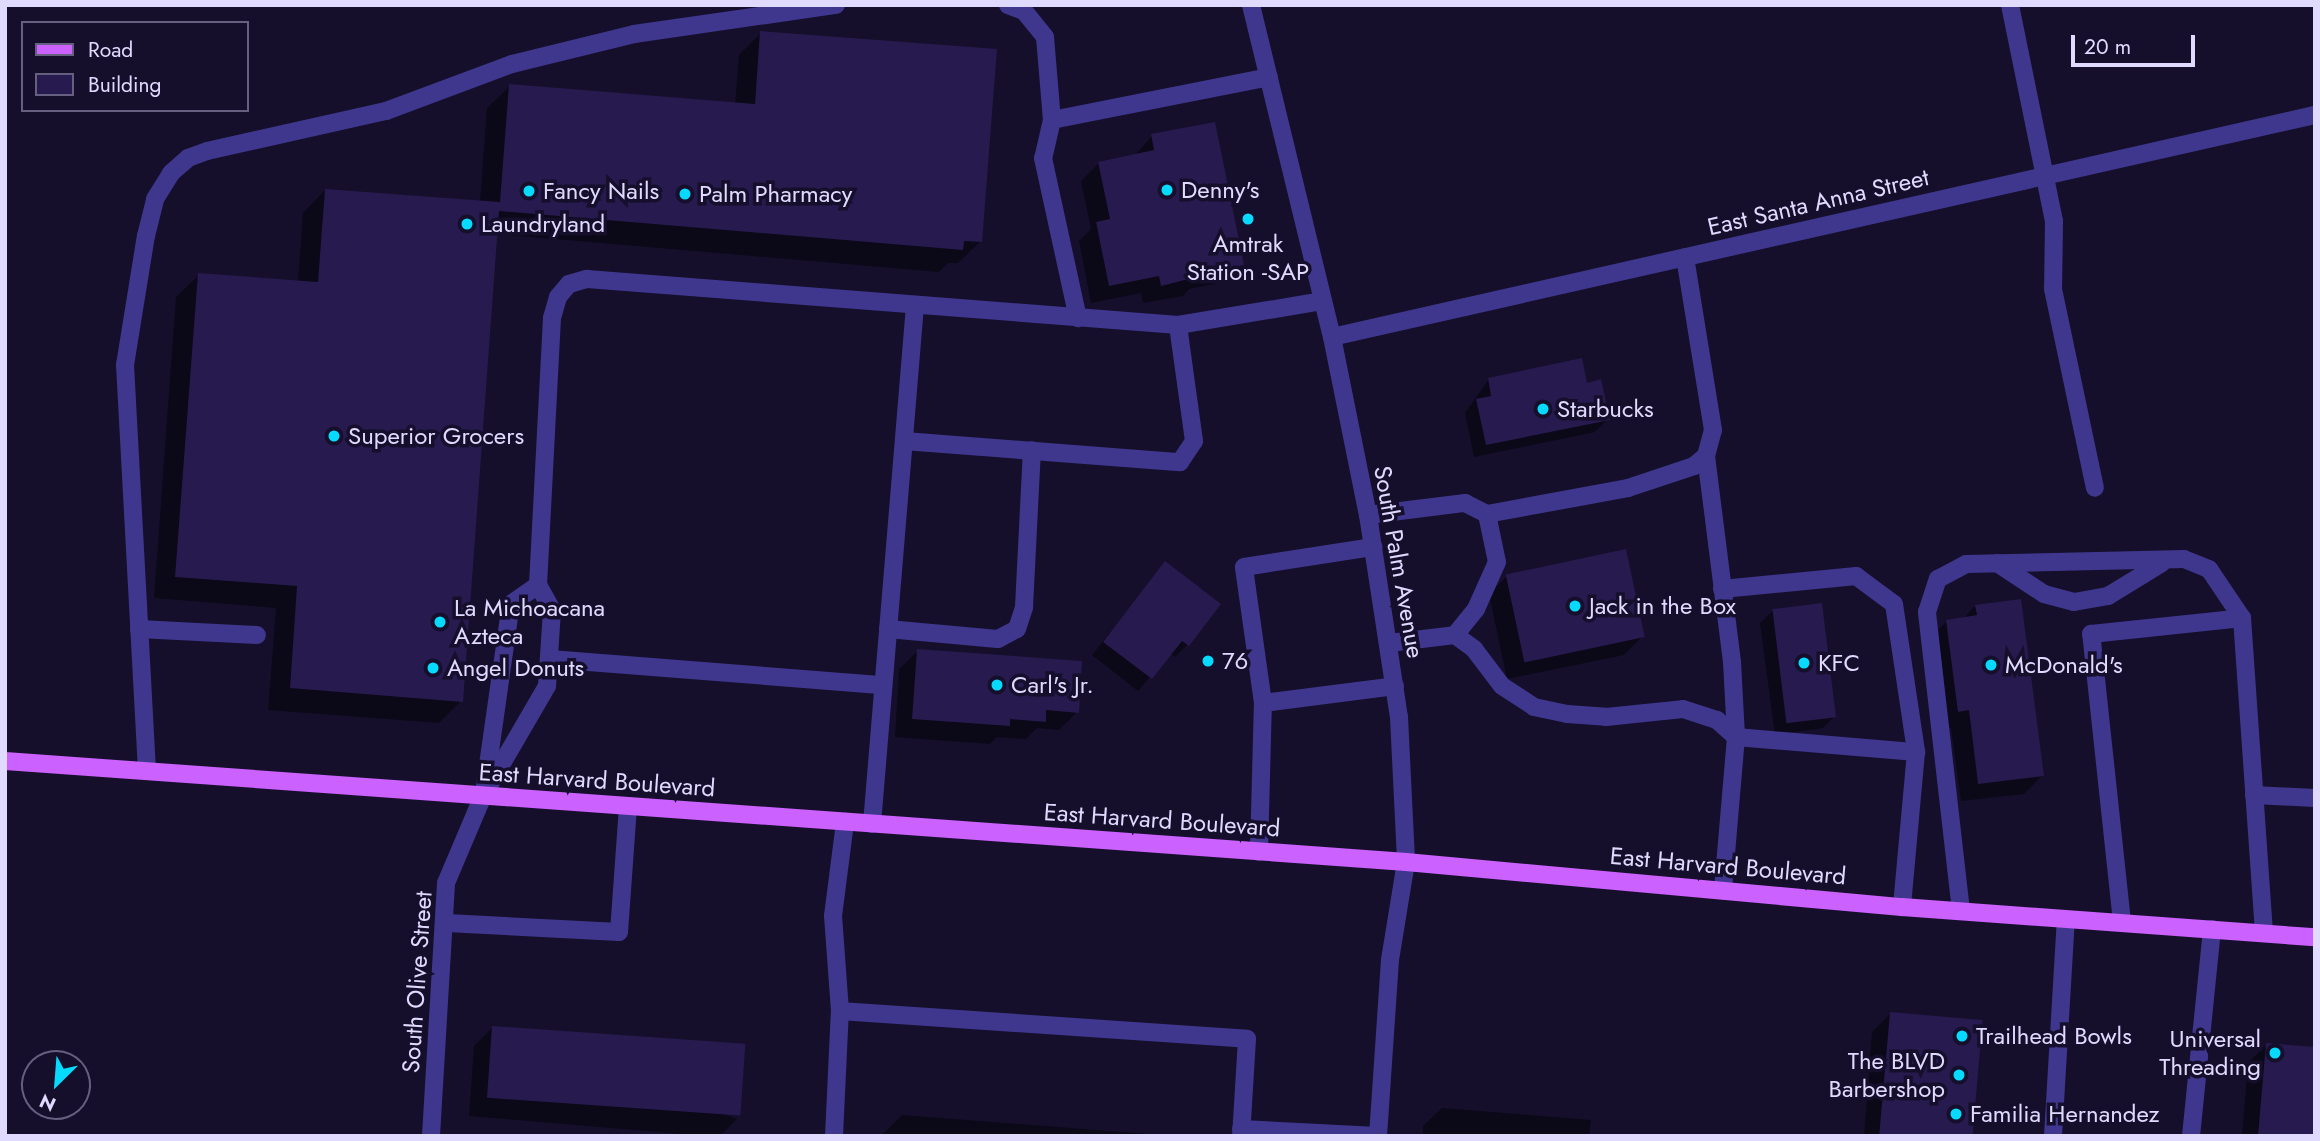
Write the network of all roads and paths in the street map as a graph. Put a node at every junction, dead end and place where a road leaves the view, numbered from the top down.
1 (836, 5) edge
2 (1008, 5) edge
3 (1251, 5) edge
4 (2010, 5) edge
5 (1269, 77) junction
6 (2315, 115) edge
7 (1052, 120) junction
8 (2041, 176) junction
9 (1685, 257) junction
10 (1323, 301) junction
11 (915, 305) junction
12 (1078, 318) junction
13 (1178, 326) junction
14 (1332, 337) junction
15 (904, 441) junction
16 (1032, 450) junction
17 (1706, 456) junction
18 (2095, 488) dead end
19 (1487, 514) junction
20 (1368, 516) junction
21 (1373, 547) junction
22 (2171, 559) junction
23 (1997, 562) junction
24 (538, 585) junction
25 (1722, 589) junction
26 (2242, 618) junction
27 (139, 629) junction
28 (888, 629) junction
29 (257, 635) dead end
30 (1455, 635) junction
31 (1389, 643) junction
32 (550, 659) junction
33 (883, 685) junction
34 (1395, 686) junction
35 (1263, 703) junction
36 (1736, 737) junction
37 (1916, 752) junction
38 (5, 761) edge
39 (147, 771) junction
40 (2254, 795) junction
41 (483, 796) junction
42 (2315, 798) edge
43 (628, 806) junction
44 (845, 822) junction
45 (872, 824) junction
46 (1259, 852) junction
47 (1406, 862) junction
48 (1723, 890) junction
49 (1902, 907) junction
50 (1961, 911) junction
51 (2066, 919) junction
52 (2122, 922) junction
53 (447, 923) junction
54 (2211, 929) junction
55 (2264, 933) junction
56 (2315, 937) edge
57 (840, 1011) junction
58 (1241, 1133) edge
59 (431, 1136) edge
60 (834, 1136) edge
61 (1377, 1136) edge
62 (2053, 1136) edge
63 (2191, 1136) edge

1 - 27 street
2 - 7 street
3 - 5 street, South Palm Avenue
4 - 8 street
5 - 7 street
5 - 10 street, South Palm Avenue
6 - 8 street, East Santa Anna Street
7 - 12 street
8 - 9 street, East Santa Anna Street
8 - 18 street
9 - 14 street, East Santa Anna Street
9 - 17 street
10 - 13 street
10 - 14 street, South Palm Avenue
11 - 12 street
11 - 15 street
11 - 24 street
12 - 13 street
13 - 16 street
14 - 20 street, South Palm Avenue
15 - 16 street
15 - 28 street
16 - 28 street
17 - 19 street
17 - 25 street
19 - 20 street
19 - 30 street
20 - 21 street, South Palm Avenue
21 - 31 street, South Palm Avenue
21 - 35 street
22 - 23 street
22 - 23 street
22 - 26 street
23 - 50 street
24 - 32 street
24 - 41 street
25 - 36 street
25 - 37 street
26 - 40 street
26 - 52 street
27 - 29 street
27 - 39 street
28 - 33 street
30 - 31 street
30 - 36 street
31 - 34 street, South Palm Avenue
32 - 33 street
32 - 41 street
33 - 45 street
34 - 35 street
34 - 47 street, South Palm Avenue
35 - 46 street
36 - 37 street
36 - 48 street
37 - 49 street
38 - 39 main road, East Harvard Boulevard
39 - 41 main road, East Harvard Boulevard
40 - 42 street
40 - 55 street
41 - 43 main road, East Harvard Boulevard
41 - 53 street, South Olive Street
43 - 44 main road, East Harvard Boulevard
43 - 53 street
44 - 45 main road, East Harvard Boulevard
44 - 57 street
45 - 46 main road, East Harvard Boulevard
46 - 47 main road, East Harvard Boulevard
47 - 48 main road, East Harvard Boulevard
47 - 61 street, South Palm Avenue
48 - 49 main road, East Harvard Boulevard
49 - 50 main road, East Harvard Boulevard
50 - 51 main road, East Harvard Boulevard
51 - 52 main road, East Harvard Boulevard
51 - 62 street
52 - 54 main road, East Harvard Boulevard
53 - 59 street, South Olive Street
54 - 55 main road, East Harvard Boulevard
54 - 63 street
55 - 56 main road, East Harvard Boulevard
57 - 58 street
57 - 60 street
58 - 61 street

